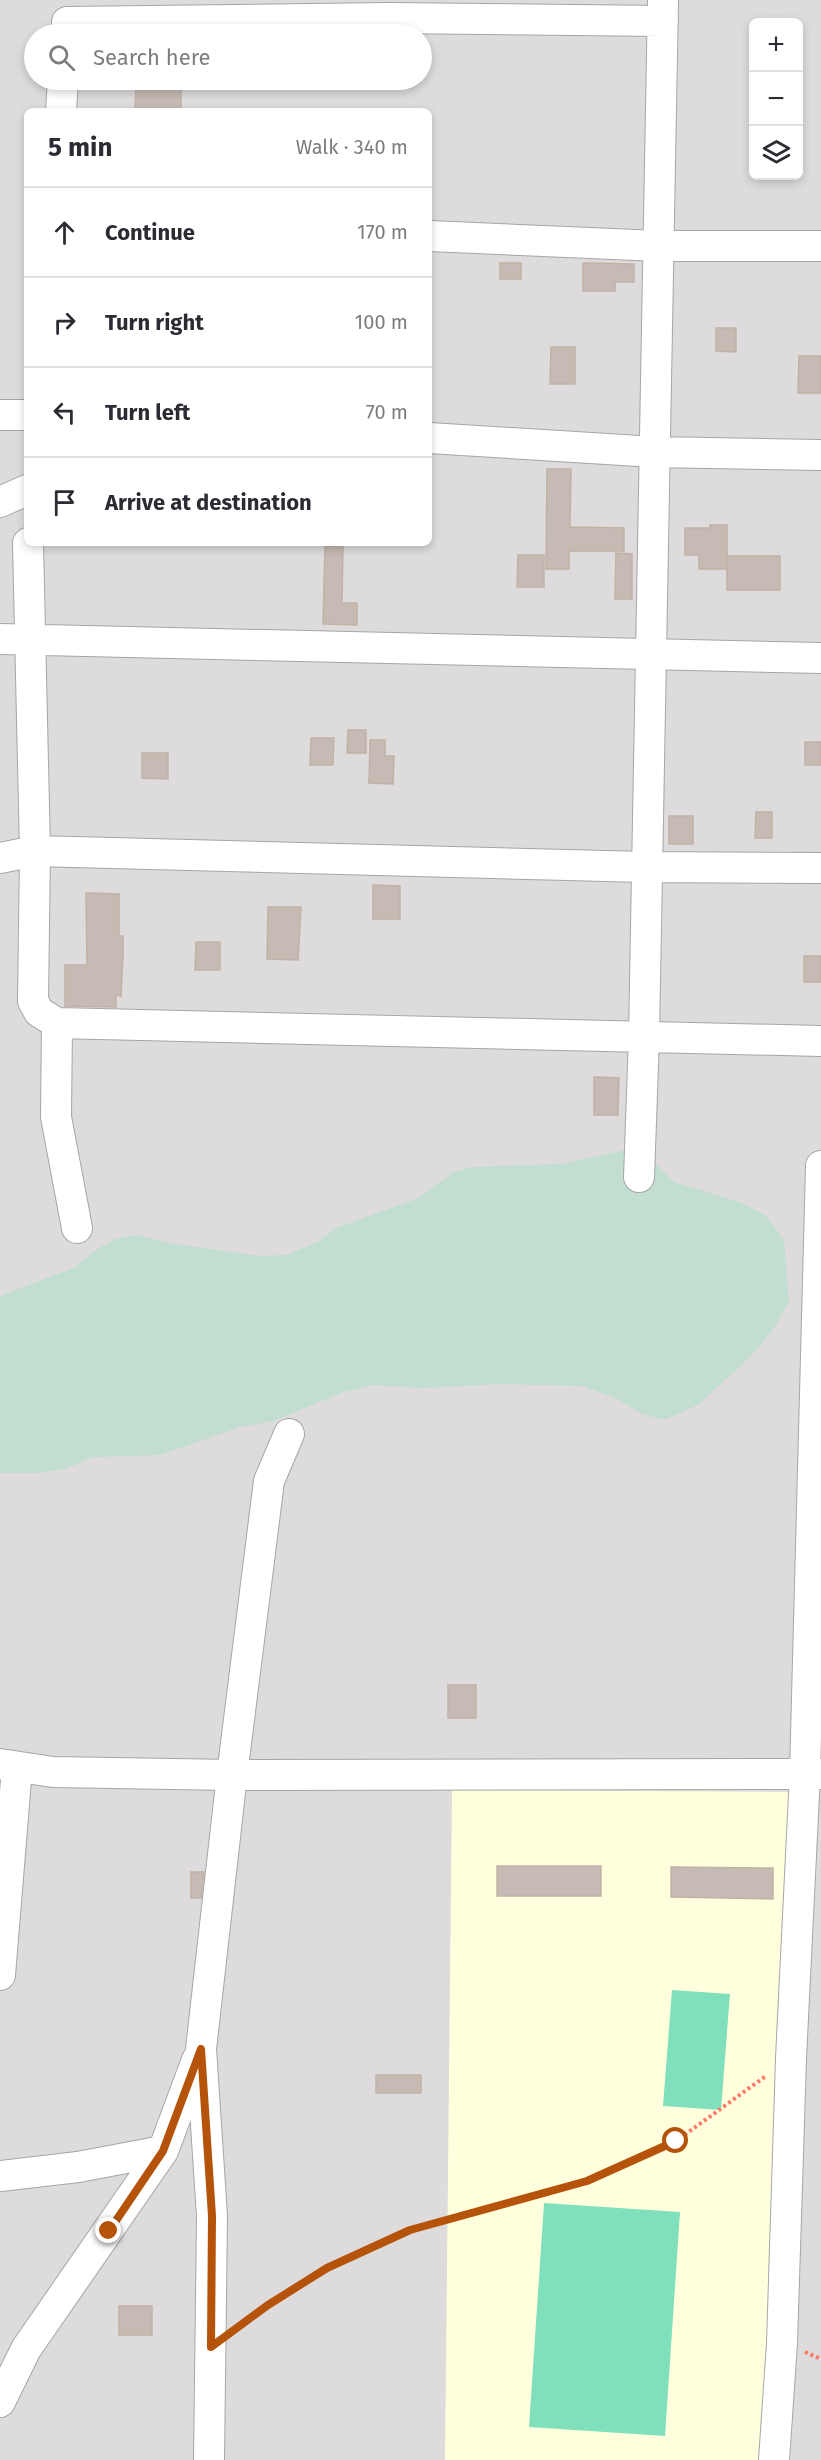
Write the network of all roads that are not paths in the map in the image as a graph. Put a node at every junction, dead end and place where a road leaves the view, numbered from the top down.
1 (663, 11) edge
2 (66, 19) edge
3 (62, 90) edge
4 (60, 108) edge
5 (432, 236) edge
6 (659, 246) junction
7 (821, 246) edge
8 (0, 415) edge
9 (24, 415) edge
10 (432, 438) edge
11 (655, 452) junction
12 (821, 455) edge
13 (24, 491) edge
14 (0, 502) edge
15 (28, 546) edge
16 (29, 638) junction
17 (0, 639) edge
18 (651, 654) junction
19 (821, 658) edge
20 (35, 851) junction
21 (0, 858) edge
22 (645, 867) junction
23 (821, 868) edge
24 (57, 1023) junction
25 (644, 1037) junction
26 (821, 1041) edge
27 (821, 1166) edge
28 (639, 1177) dead end
29 (76, 1228) dead end
30 (289, 1434) dead end
31 (9, 1766) edge
32 (813, 1774) edge
33 (232, 1775) junction
34 (0, 1976) edge
35 (201, 2049) junction
36 (163, 2151) junction
37 (0, 2176) edge
38 (0, 2402) edge
39 (209, 2460) edge
40 (774, 2460) edge

1 - 2 street
1 - 6 street
3 - 4 street
5 - 6 street
6 - 7 street
6 - 11 street
8 - 9 street
10 - 11 street
11 - 12 street
11 - 18 street
13 - 14 street
15 - 16 street
16 - 17 street
16 - 18 street
16 - 20 street
18 - 19 street
18 - 22 street
20 - 21 street
20 - 22 street
20 - 24 street
22 - 23 street
22 - 25 street
24 - 25 street
24 - 29 street
25 - 26 street
25 - 28 street
27 - 32 street
30 - 33 street
31 - 33 street
31 - 34 street
32 - 33 street
32 - 40 street
33 - 35 street
35 - 36 street
35 - 39 street
36 - 37 street
36 - 38 street

